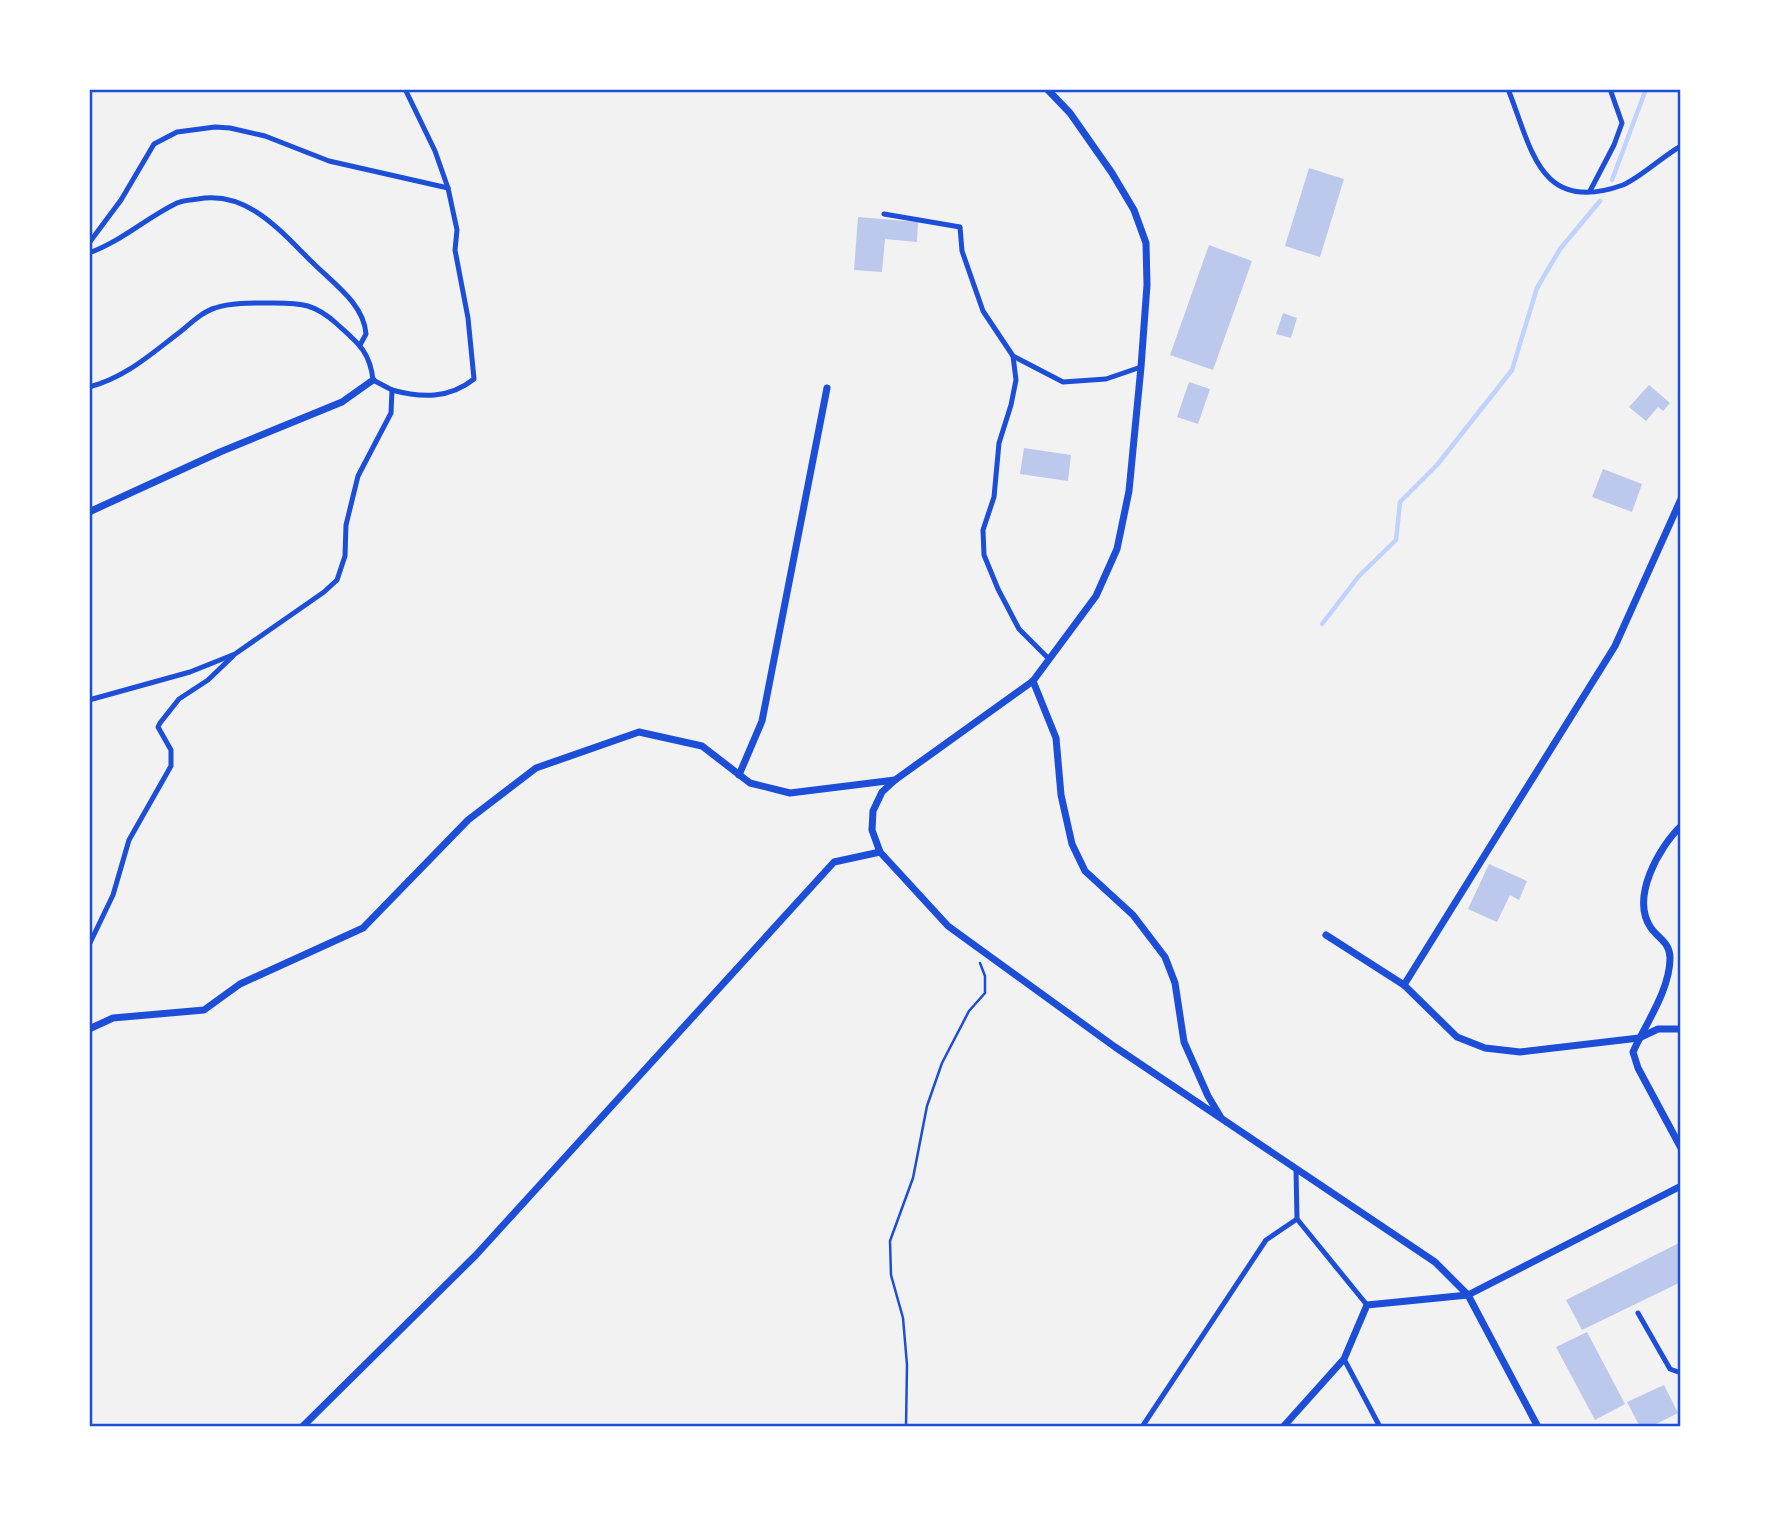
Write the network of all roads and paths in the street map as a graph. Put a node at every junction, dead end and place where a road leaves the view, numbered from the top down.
1 (405, 89) edge
2 (1047, 89) edge
3 (1508, 89) edge
4 (1610, 89) edge
5 (1681, 146) edge
6 (448, 188) junction
7 (1590, 191) junction
8 (884, 214) dead end
9 (89, 243) edge
10 (89, 253) edge
11 (360, 345) junction
12 (1013, 356) junction
13 (1141, 367) junction
14 (373, 380) junction
15 (89, 387) edge
16 (827, 387) dead end
17 (392, 390) junction
18 (1681, 499) edge
19 (89, 512) edge
20 (235, 654) junction
21 (1049, 659) junction
22 (1033, 681) junction
23 (89, 700) edge
24 (739, 775) junction
25 (895, 780) junction
26 (1681, 826) edge
27 (880, 852) junction
28 (1326, 935) dead end
29 (973, 944) junction
30 (89, 945) edge
31 (1404, 985) junction
32 (89, 1029) edge
33 (1681, 1029) edge
34 (1639, 1038) junction
35 (1222, 1120) junction
36 (1681, 1148) edge
37 (1296, 1169) junction
38 (1680, 1184) edge
39 (1297, 1219) junction
40 (1468, 1295) junction
41 (1367, 1306) junction
42 (1638, 1313) dead end
43 (1344, 1359) junction
44 (1681, 1373) edge
45 (302, 1427) edge
46 (906, 1427) edge
47 (1142, 1427) edge
48 (1283, 1427) edge
49 (1380, 1427) edge
50 (1538, 1427) edge

1 - 6 lane
2 - 13 street
3 - 7 lane
4 - 7 lane
5 - 7 lane
6 - 9 lane
6 - 17 lane
8 - 12 lane
10 - 11 lane
11 - 14 lane
11 - 15 lane
12 - 13 lane
12 - 21 lane
13 - 21 street
14 - 17 lane
14 - 19 street
16 - 24 street
17 - 20 lane
18 - 31 street
20 - 23 lane
20 - 30 lane
21 - 22 street
22 - 25 street
22 - 35 street
24 - 25 street
24 - 32 street
25 - 27 street
26 - 34 street
27 - 29 street
27 - 45 street
28 - 31 street
29 - 35 street
29 - 46 path
31 - 34 street
33 - 34 street
34 - 36 street
35 - 37 street
37 - 39 lane
37 - 40 street
38 - 40 street
39 - 41 lane
39 - 47 lane
40 - 41 street
40 - 50 street
41 - 43 street
42 - 44 lane
43 - 48 street
43 - 49 lane

